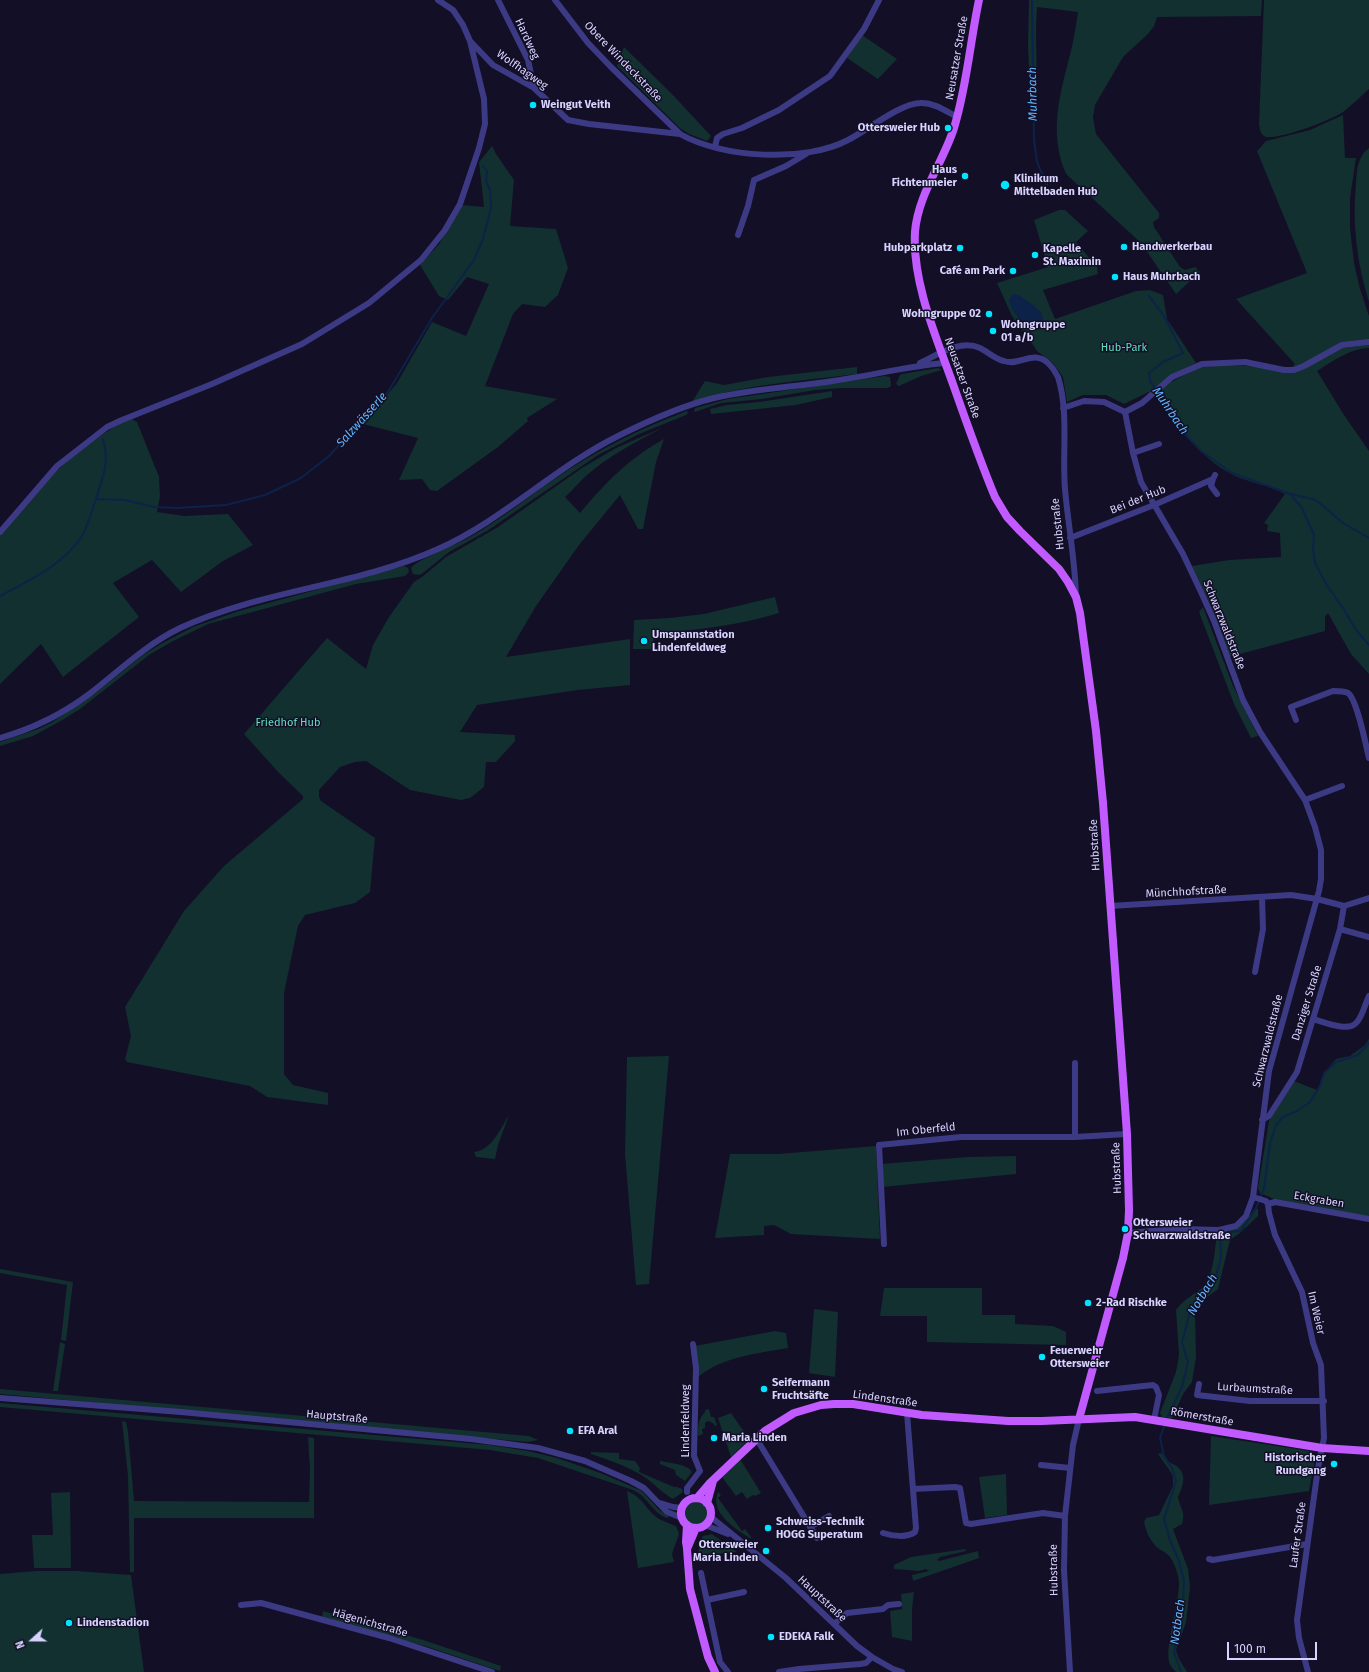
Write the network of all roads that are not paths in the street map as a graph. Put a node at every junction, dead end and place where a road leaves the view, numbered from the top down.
1 (438, 0) edge
2 (498, 0) edge
3 (555, 0) edge
4 (879, 0) edge
5 (979, 0) edge
6 (470, 41) junction
7 (534, 88) junction
8 (957, 117) junction
9 (680, 134) junction
10 (715, 147) junction
11 (809, 152) junction
12 (790, 154) junction
13 (792, 163) junction
14 (738, 235) dead end
15 (1369, 342) edge
16 (942, 353) junction
17 (945, 363) junction
18 (914, 366) junction
19 (1063, 408) junction
20 (1125, 412) junction
21 (1159, 444) dead end
22 (1133, 453) junction
23 (1217, 494) dead end
24 (1154, 505) junction
25 (0, 532) edge
26 (1070, 538) junction
27 (1076, 597) junction
28 (1296, 720) dead end
29 (0, 738) edge
30 (1369, 758) edge
31 (1342, 786) dead end
32 (1305, 800) junction
33 (1262, 897) junction
34 (1369, 898) edge
35 (1316, 899) junction
36 (1110, 906) junction
37 (1344, 906) junction
38 (1340, 929) junction
39 (1369, 937) edge
40 (1255, 972) dead end
41 (1369, 996) edge
42 (1313, 1019) junction
43 (1075, 1063) dead end
44 (1266, 1094) junction
45 (1278, 1102) junction
46 (1262, 1120) junction
47 (1127, 1134) junction
48 (1075, 1137) junction
49 (1255, 1198) junction
50 (1267, 1202) junction
51 (1368, 1218) edge
52 (1128, 1233) junction
53 (884, 1244) dead end
54 (693, 1344) dead end
55 (1199, 1384) dead end
56 (1097, 1391) dead end
57 (0, 1398) edge
58 (1324, 1401) junction
59 (1084, 1402) junction
60 (907, 1413) junction
61 (1079, 1419) junction
62 (1066, 1420) junction
63 (1157, 1420) junction
64 (756, 1438) junction
65 (1322, 1448) junction
66 (1369, 1451) edge
67 (1041, 1465) dead end
68 (1070, 1468) junction
69 (714, 1479) junction
70 (913, 1489) junction
71 (686, 1492) dead end
72 (697, 1498) junction
73 (659, 1503) junction
74 (707, 1503) junction
75 (682, 1508) junction
76 (829, 1516) dead end
77 (1065, 1516) junction
78 (711, 1517) junction
79 (685, 1522) junction
80 (705, 1525) junction
81 (810, 1527) junction
82 (696, 1528) junction
83 (883, 1533) dead end
84 (731, 1535) junction
85 (817, 1538) dead end
86 (1307, 1544) junction
87 (687, 1549) junction
88 (1209, 1559) dead end
89 (702, 1572) dead end
90 (744, 1592) dead end
91 (707, 1600) junction
92 (241, 1604) dead end
93 (899, 1604) dead end
94 (834, 1624) junction
95 (708, 1657) junction
96 (872, 1657) junction
97 (799, 1670) edge
98 (492, 1672) edge
99 (710, 1672) edge
100 (715, 1672) edge
101 (728, 1672) edge
102 (779, 1672) edge
103 (902, 1672) edge
104 (1070, 1672) edge
105 (1308, 1672) edge

1 - 6 street, Wolfhagweg
2 - 7 street, Hardweg
3 - 9 street, Obere Windeckstraße
4 - 10 street
5 - 8 main road, Neusatzer Straße
6 - 7 street, Wolfhagweg
6 - 25 street
7 - 9 street, Wolfhagweg
8 - 11 street
8 - 16 main road, Neusatzer Straße
9 - 10 street
10 - 12 street
11 - 12 street
11 - 13 street
12 - 13 street
13 - 14 street
15 - 20 street
16 - 17 main road, Neusatzer Straße
16 - 18 street, Hubstraße
16 - 19 street, Hubstraße
17 - 18 street, Hubstraße
17 - 27 main road, Neusatzer Straße
18 - 29 street, Hubstraße
19 - 20 street
19 - 26 street, Hubstraße
20 - 22 street, Schwarzwaldstraße
21 - 22 street
22 - 24 street, Schwarzwaldstraße
23 - 24 street, Bei der Hub
24 - 26 street, Bei der Hub
24 - 32 street, Schwarzwaldstraße
26 - 27 street, Hubstraße
27 - 36 main road, Hubstraße
28 - 30 street
31 - 32 street
32 - 35 street, Schwarzwaldstraße
33 - 35 street, Münchhofstraße
33 - 36 street, Münchhofstraße
33 - 40 street
34 - 37 street
35 - 37 street, Münchhofstraße
35 - 44 street, Schwarzwaldstraße
36 - 47 main road, Hubstraße
37 - 38 street, Danziger Straße
38 - 39 street
38 - 42 street, Danziger Straße
41 - 42 street
42 - 45 street, Danziger Straße
43 - 48 street
44 - 45 street
44 - 46 street, Schwarzwaldstraße
45 - 46 street, Danziger Straße
46 - 49 street, Schwarzwaldstraße
47 - 48 street, Im Oberfeld
47 - 52 main road, Hubstraße
48 - 53 street, Im Oberfeld
49 - 50 street
49 - 52 street, Schwarzwaldstraße
50 - 51 street, Eckgraben
50 - 58 street, Im Weier
52 - 59 main road, Hubstraße
54 - 71 street, Lindenfeldweg
55 - 58 street, Lurbaumstraße
56 - 63 street
57 - 73 street, Hauptstraße
58 - 65 street, Im Weier
59 - 61 main road, Hubstraße
59 - 62 main road
60 - 62 main road, Lindenstraße
60 - 64 main road, Lindenstraße
60 - 70 street
61 - 62 main road, Lindenstraße
61 - 63 main road, Römerstraße
61 - 68 street, Hubstraße
63 - 65 main road, Römerstraße
64 - 69 main road, Lindenstraße
64 - 81 street
65 - 66 main road
65 - 86 street, Laufer Straße
67 - 68 street
68 - 77 street, Hubstraße
69 - 72 main road, Lindenstraße
69 - 74 main road, Lindenstraße
70 - 77 street
70 - 83 street
72 - 74 main road
72 - 75 main road
73 - 75 street, Hauptstraße
73 - 79 street, Hauptstraße
74 - 78 main road
75 - 79 main road
76 - 81 street
77 - 104 street, Hubstraße
78 - 80 main road
78 - 84 street, Hauptstraße
79 - 82 main road
79 - 87 main road
80 - 82 main road
80 - 84 street, Hauptstraße
81 - 85 street
82 - 87 main road
84 - 94 street, Hauptstraße
86 - 88 street
86 - 105 street, Laufer Straße
87 - 95 main road
89 - 91 street
90 - 91 street
91 - 101 street
92 - 98 street, Hägenichstraße
93 - 94 street
94 - 96 street, Hauptstraße
95 - 99 main road
95 - 100 main road
96 - 97 street
96 - 103 street, Hauptstraße
97 - 102 street

